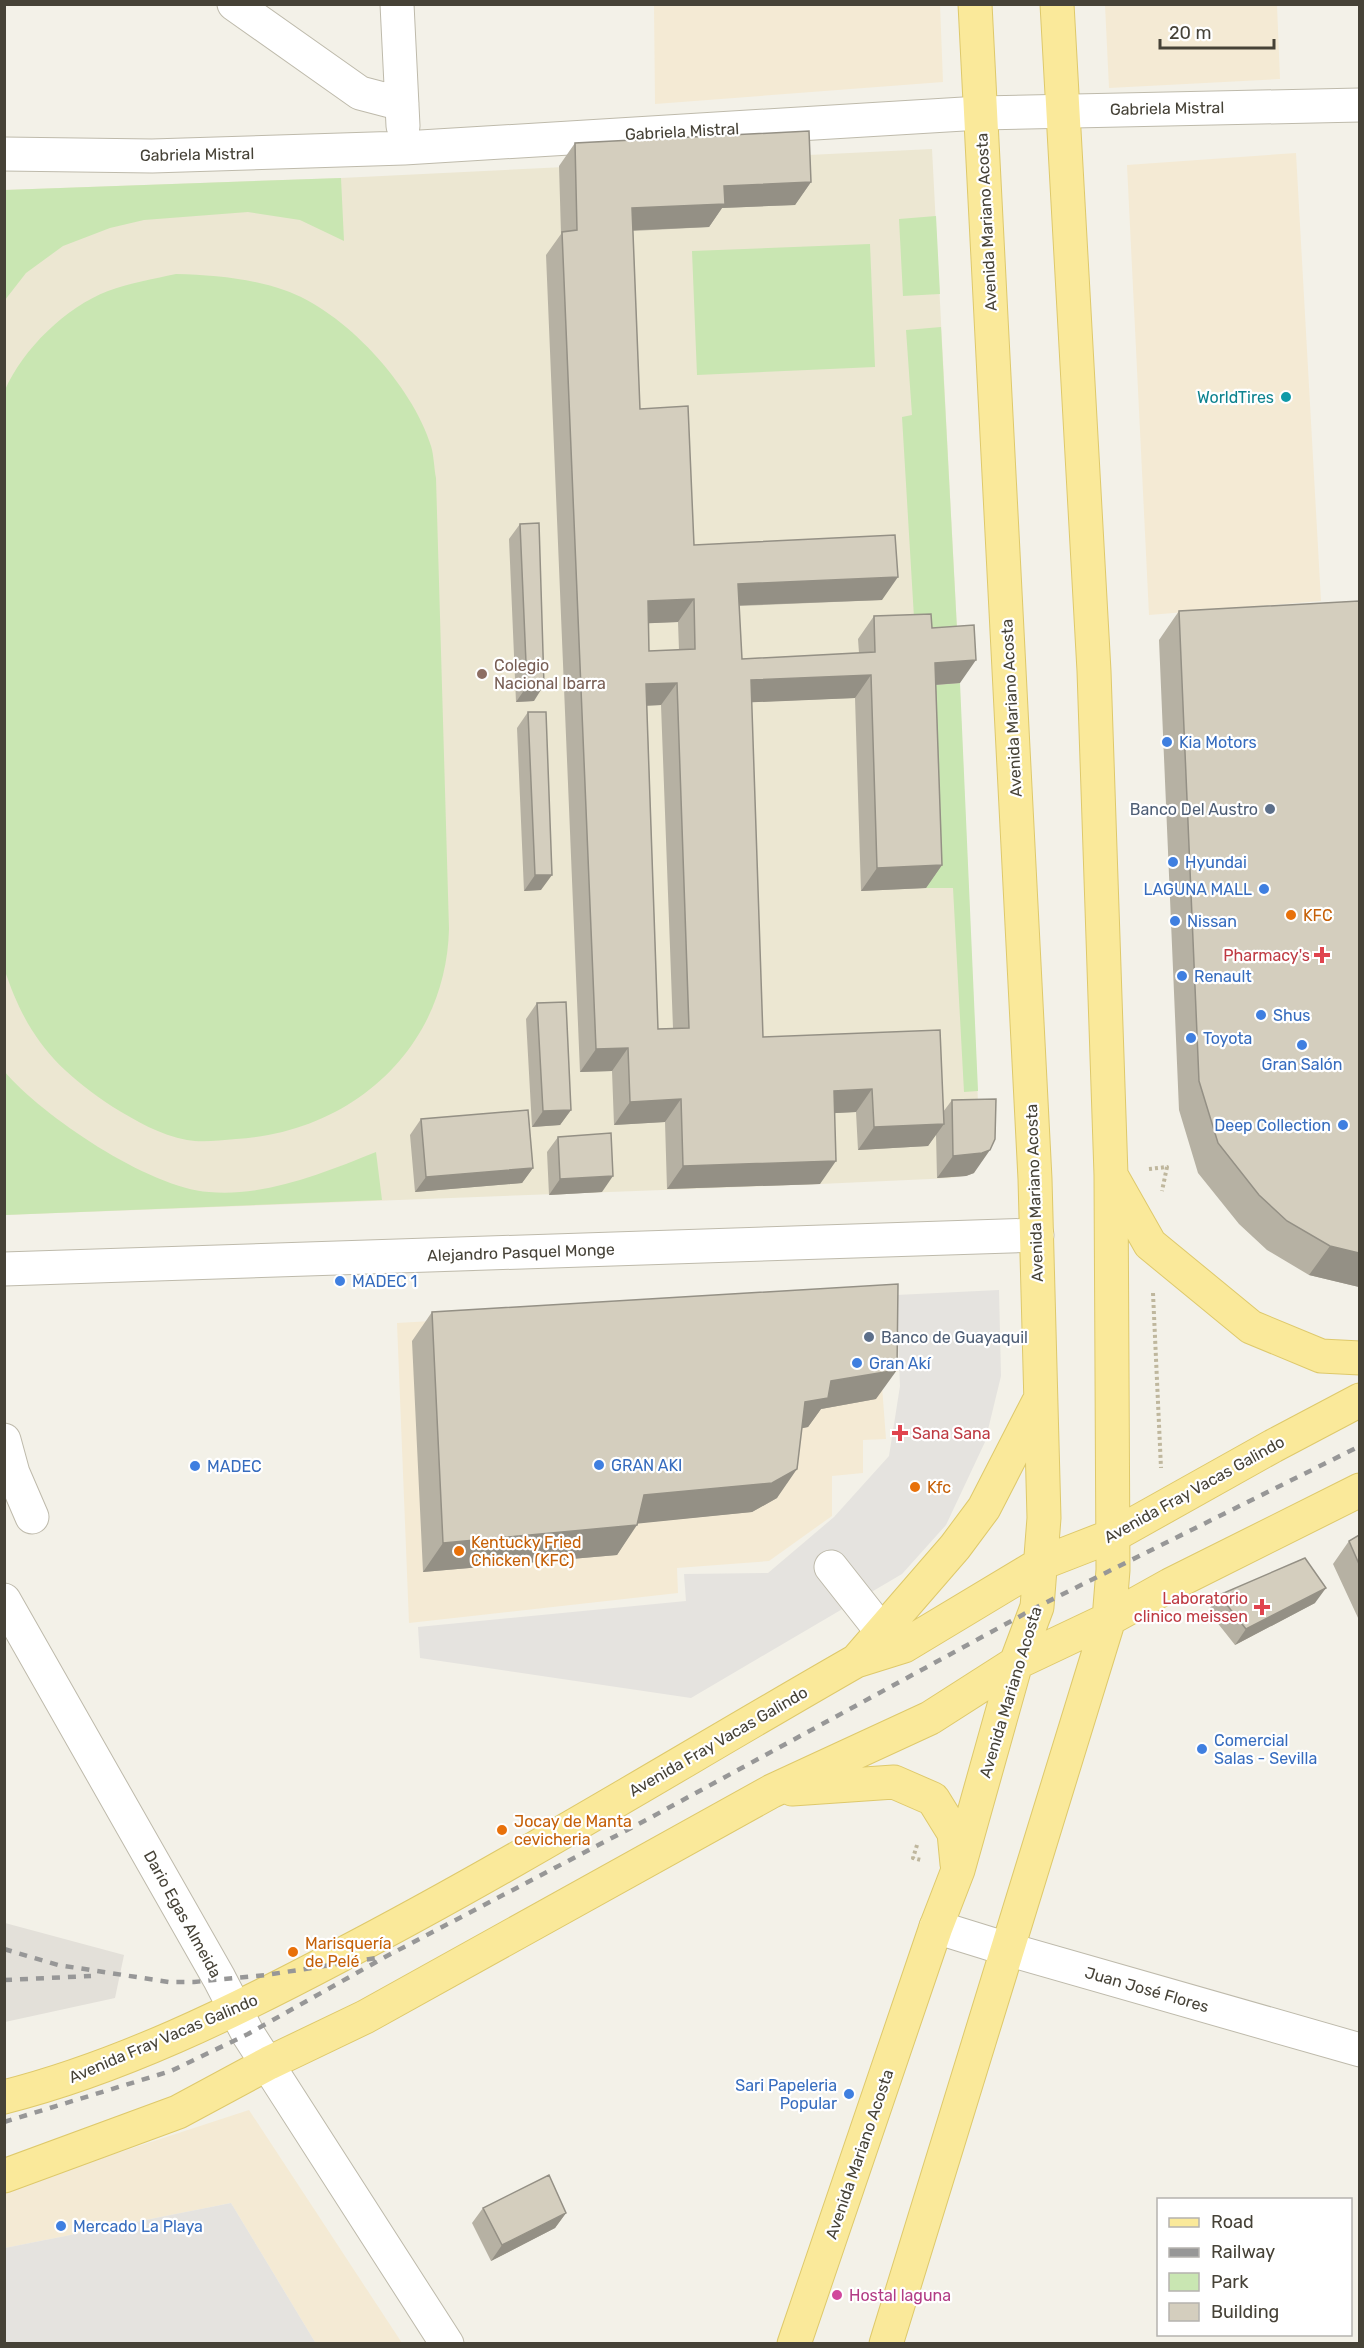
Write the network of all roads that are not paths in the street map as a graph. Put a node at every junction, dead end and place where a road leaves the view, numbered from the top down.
1 (234, 4) edge
2 (397, 4) edge
3 (975, 4) edge
4 (1057, 4) edge
5 (402, 104) junction
6 (1359, 105) edge
7 (1062, 109) junction
8 (980, 113) junction
9 (404, 148) junction
10 (4, 154) edge
11 (1111, 1175) junction
12 (1037, 1235) junction
13 (4, 1269) edge
14 (1359, 1358) edge
15 (1359, 1400) edge
16 (1039, 1402) junction
17 (4, 1440) edge
18 (1359, 1490) edge
19 (32, 1517) dead end
20 (1114, 1535) junction
21 (1042, 1563) junction
22 (831, 1567) dead end
23 (4, 1600) edge
24 (1109, 1619) junction
25 (883, 1632) junction
26 (856, 1661) junction
27 (1016, 1663) junction
28 (772, 1791) junction
29 (958, 1870) junction
30 (936, 1927) junction
31 (1007, 1949) junction
32 (235, 2010) junction
33 (1359, 2050) edge
34 (269, 2063) junction
35 (4, 2097) edge
36 (4, 2176) edge
37 (447, 2343) edge
38 (794, 2343) edge
39 (886, 2343) edge

1 - 5 street
2 - 5 street
3 - 8 main road, Avenida Mariano Acosta
4 - 7 main road
5 - 9 street
6 - 7 street, Gabriela Mistral
7 - 8 street, Gabriela Mistral
7 - 11 main road
8 - 9 street, Gabriela Mistral
8 - 12 main road, Avenida Mariano Acosta
9 - 10 street, Gabriela Mistral
11 - 14 main road
11 - 20 main road
12 - 13 street, Alejandro Pasquel Monge
12 - 16 main road, Avenida Mariano Acosta
15 - 20 main road, Avenida Fray Vacas Galindo
16 - 21 main road, Avenida Mariano Acosta
16 - 25 main road
17 - 19 street
18 - 24 main road
20 - 21 main road, Avenida Fray Vacas Galindo
20 - 24 main road
21 - 26 main road, Avenida Fray Vacas Galindo
21 - 27 main road, Avenida Mariano Acosta
22 - 25 street
23 - 32 street, Dario Egas Almeida
24 - 27 main road
24 - 31 main road
25 - 26 main road
26 - 32 main road, Avenida Fray Vacas Galindo
27 - 28 main road
27 - 29 main road, Avenida Mariano Acosta
28 - 29 main road
28 - 34 main road
29 - 30 main road, Avenida Mariano Acosta
30 - 31 street, Juan José Flores
30 - 38 main road, Avenida Mariano Acosta
31 - 33 street, Juan José Flores
31 - 39 main road
32 - 34 street, Dario Egas Almeida
32 - 35 main road, Avenida Fray Vacas Galindo
34 - 36 main road
34 - 37 street, Dario Egas Almeida

